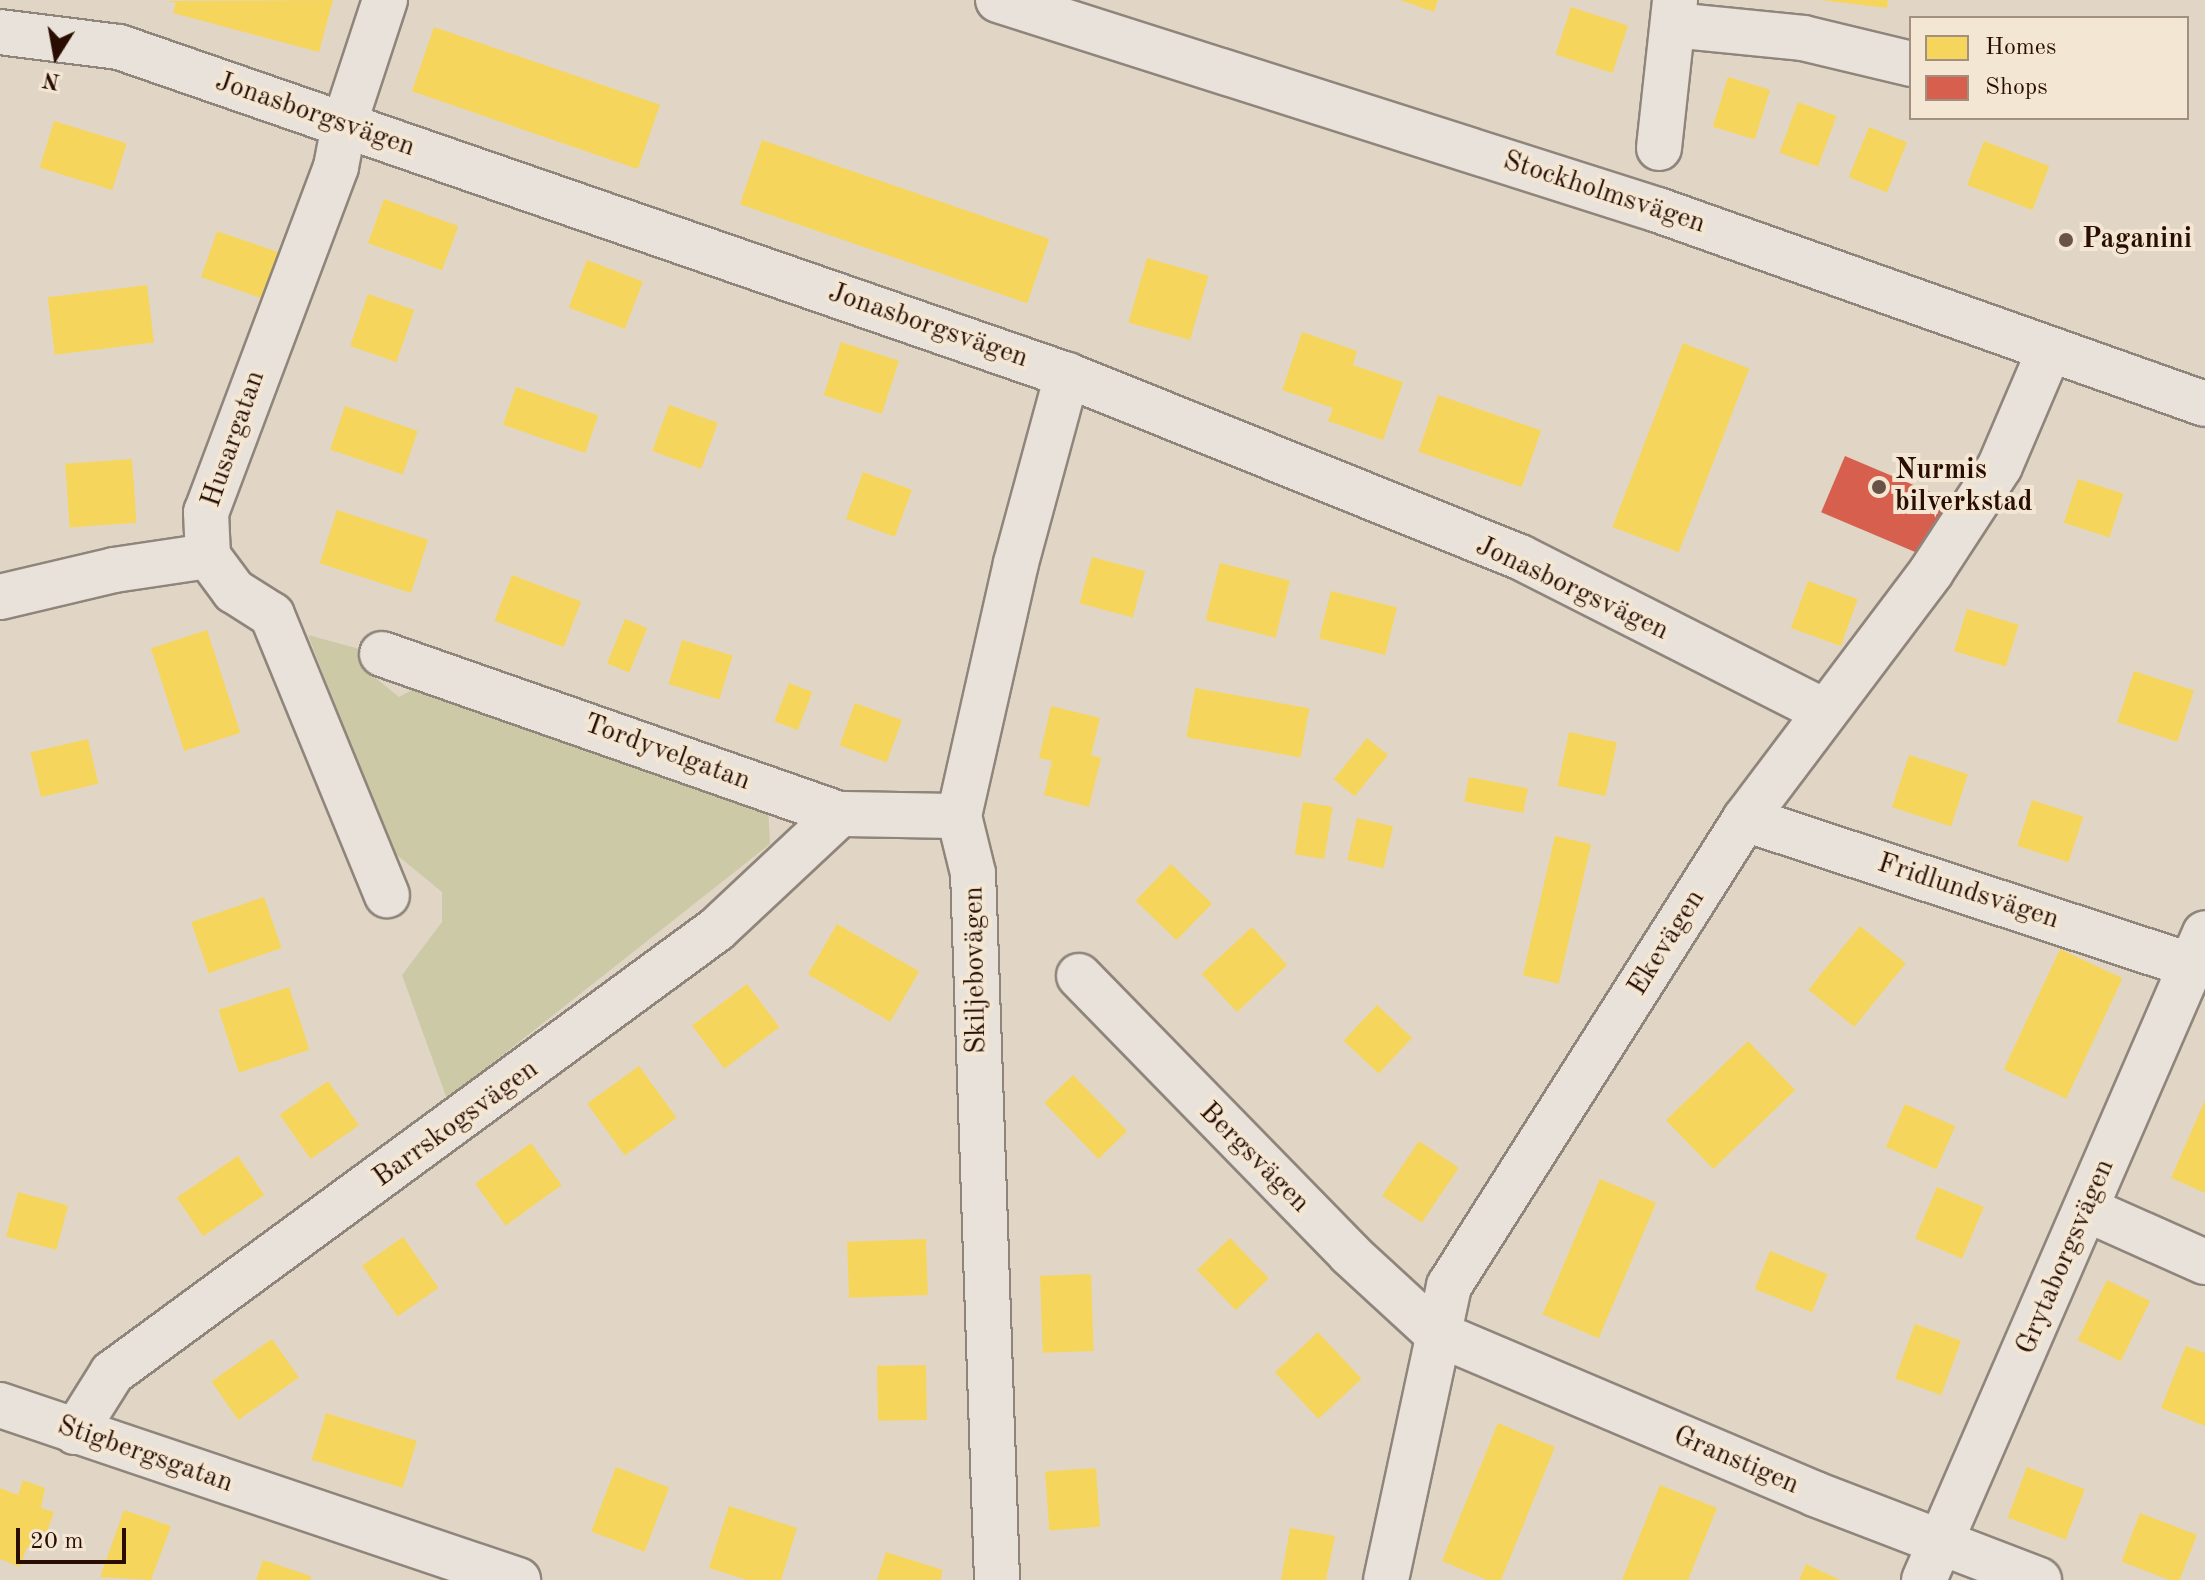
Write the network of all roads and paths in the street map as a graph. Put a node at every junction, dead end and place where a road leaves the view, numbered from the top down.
1 (385, 0) edge
2 (998, 0) edge
3 (1674, 13) edge
4 (0, 32) edge
5 (1909, 64) edge
6 (344, 125) junction
7 (1659, 148) dead end
8 (2049, 351) junction
9 (1067, 375) junction
10 (2205, 404) edge
11 (208, 556) junction
12 (0, 597) edge
13 (382, 654) dead end
14 (1824, 711) junction
15 (840, 814) junction
16 (959, 816) junction
17 (1745, 819) junction
18 (387, 895) dead end
19 (2198, 949) edge
20 (1079, 976) dead end
21 (2088, 1210) junction
22 (2205, 1262) edge
23 (1436, 1333) junction
24 (0, 1405) edge
25 (75, 1432) junction
26 (1942, 1538) junction
27 (518, 1580) edge
28 (997, 1580) edge
29 (1386, 1580) edge
30 (1924, 1580) edge
31 (2039, 1580) edge

1 - 6 street, Husargatan
2 - 8 street, Stockholmsvägen
3 - 5 street
3 - 7 street
4 - 6 street, Jonasborgsvägen
6 - 9 street, Jonasborgsvägen
6 - 11 street, Husargatan
8 - 10 street, Stockholmsvägen
8 - 14 street, Ekevägen
9 - 14 street, Jonasborgsvägen
9 - 16 street, Skiljebovägen
11 - 12 street
11 - 18 street
13 - 15 street, Tordyvelgatan
14 - 17 street, Ekevägen
15 - 16 street, Tordyvelgatan
15 - 25 street, Barrskogsvägen
16 - 28 street, Skiljebovägen
17 - 19 street, Fridlundsvägen
17 - 23 street, Ekevägen
19 - 21 street, Grytaborgsvägen
20 - 23 street, Bergsvägen
21 - 22 street
21 - 26 street, Grytaborgsvägen
23 - 26 street, Granstigen
23 - 29 street, Ekevägen
24 - 25 street, Stigbergsgatan
25 - 27 street, Stigbergsgatan
26 - 30 street, Grytaborgsvägen
26 - 31 street, Granstigen

